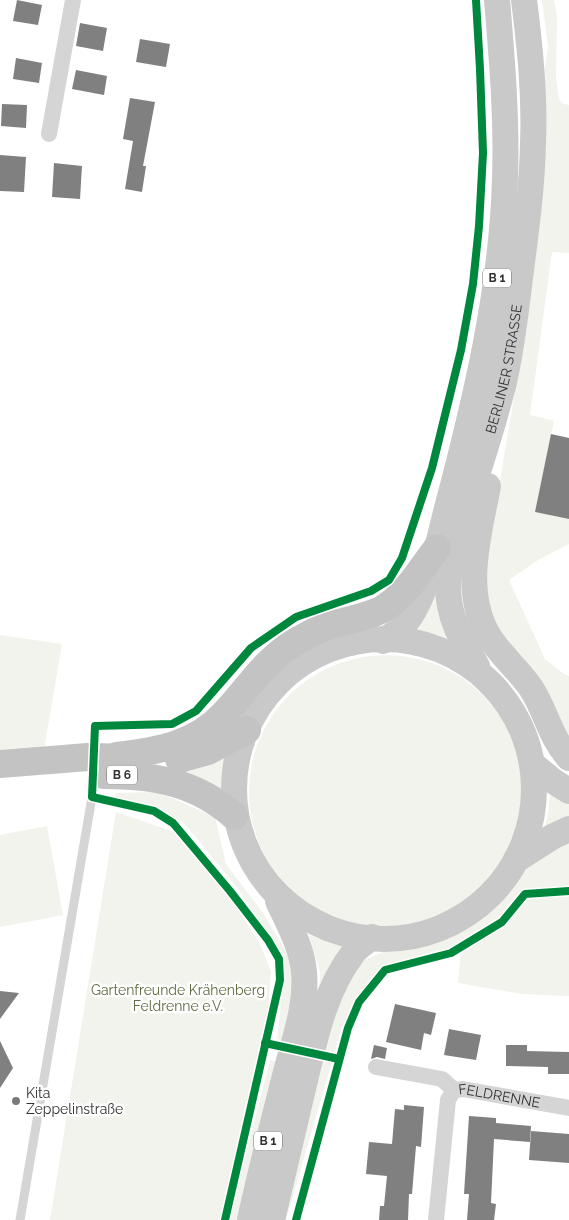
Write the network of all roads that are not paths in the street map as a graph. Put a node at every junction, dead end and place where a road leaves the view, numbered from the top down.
1 (73, 0) edge
2 (496, 0) edge
3 (524, 0) edge
4 (49, 134) dead end
5 (504, 384) junction
6 (437, 548) junction
7 (383, 641) junction
8 (477, 666) junction
9 (247, 730) junction
10 (117, 756) junction
11 (569, 758) edge
12 (0, 764) edge
13 (536, 767) junction
14 (0, 782) edge
15 (569, 791) edge
16 (92, 797) dead end
17 (234, 816) junction
18 (569, 829) edge
19 (516, 860) junction
20 (278, 901) junction
21 (372, 937) junction
22 (307, 1033) junction
23 (298, 1065) junction
24 (376, 1067) dead end
25 (454, 1090) junction
26 (569, 1108) edge
27 (20, 1220) edge
28 (250, 1220) edge
29 (272, 1220) edge
30 (436, 1220) edge

1 - 4 street
2 - 6 main road, BERLINER STRASSE / B 1
3 - 5 main road, BERLINER STRASSE / B 1
5 - 8 main road, BERLINER STRASSE / B 1
5 - 11 main road
6 - 7 main road, BERLINER STRASSE / B 1
6 - 10 highway
7 - 8 main road
7 - 9 main road
8 - 13 main road
9 - 10 highway, B 6
9 - 17 main road
10 - 12 highway, B 6
13 - 15 main road
13 - 19 main road
14 - 17 highway, B 6
16 - 27 lane
17 - 20 main road
18 - 19 main road
19 - 21 main road
20 - 21 main road
20 - 22 main road, B 1
21 - 22 main road, B 1
22 - 23 main road, B 1
23 - 28 main road, B 1
23 - 29 main road, B 1
24 - 25 street, FELDRENNE
25 - 26 street, FELDRENNE
25 - 30 street

